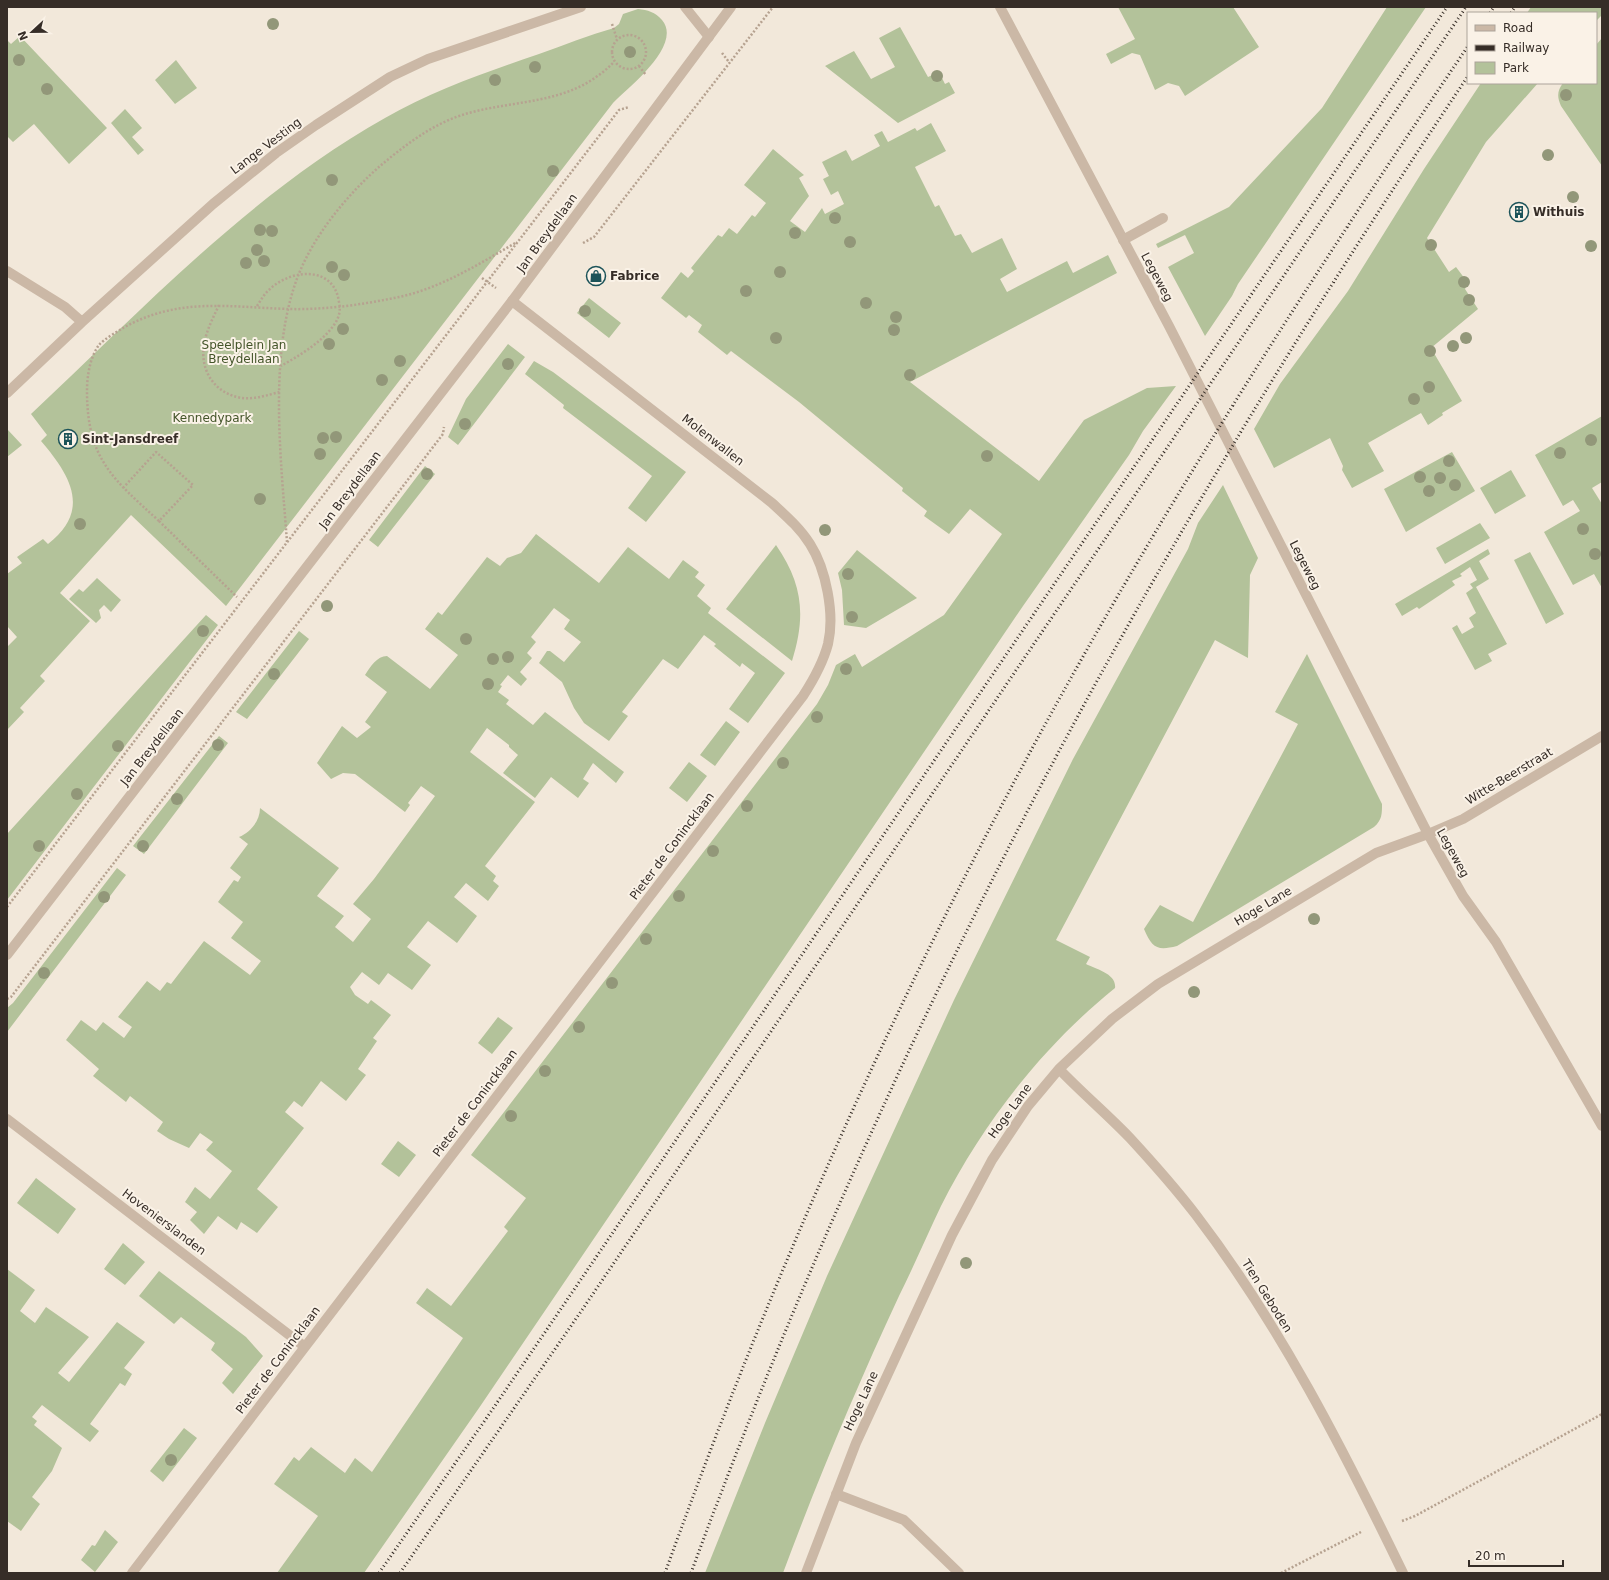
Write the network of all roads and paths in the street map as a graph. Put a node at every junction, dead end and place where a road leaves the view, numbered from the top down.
1 (580, 7) edge
2 (685, 7) edge
3 (731, 7) edge
4 (773, 7) edge
5 (1000, 7) edge
6 (612, 24) dead end
7 (709, 37) junction
8 (616, 39) junction
9 (614, 62) junction
10 (639, 66) junction
11 (646, 75) dead end
12 (665, 94) junction
13 (1163, 218) dead end
14 (1123, 240) junction
15 (519, 241) junction
16 (580, 245) dead end
17 (7, 271) edge
18 (299, 275) junction
19 (512, 301) junction
20 (219, 305) junction
21 (257, 306) junction
22 (340, 306) junction
23 (288, 309) junction
24 (82, 322) junction
25 (280, 366) junction
26 (280, 392) junction
27 (7, 393) edge
28 (445, 419) dead end
29 (123, 488) junction
30 (159, 521) junction
31 (287, 542) junction
32 (237, 597) dead end
33 (828, 642) joint
34 (1602, 736) edge
35 (1428, 834) junction
36 (7, 907) edge
37 (7, 955) edge
38 (7, 999) edge
39 (1059, 1069) junction
40 (7, 1119) edge
41 (1602, 1126) edge
42 (305, 1347) junction
43 (1602, 1414) edge
44 (836, 1494) junction
45 (1381, 1528) junction
46 (132, 1573) edge
47 (806, 1573) edge
48 (959, 1573) edge
49 (1281, 1573) edge
50 (1403, 1573) edge

1 - 24 street, Lange Vesting
2 - 7 street
3 - 7 street
4 - 16 path
5 - 14 street, Legeweg
6 - 8 path
7 - 12 street, Jan Breydellaan
8 - 9 path
8 - 10 path
9 - 10 path
9 - 18 path
10 - 11 path
12 - 15 path
12 - 19 street, Jan Breydellaan
13 - 14 street
14 - 35 street, Legeweg
15 - 22 path
15 - 31 path
17 - 24 street
18 - 21 path
18 - 22 path
18 - 23 path
19 - 33 street, Molenwallen
19 - 37 street, Jan Breydellaan
20 - 21 path
20 - 26 path
20 - 29 path
21 - 23 path
22 - 23 path
22 - 25 path
23 - 25 path
24 - 27 street
25 - 26 path
26 - 31 path
28 - 38 path
29 - 30 path
29 - 30 path
30 - 32 path
31 - 36 path
33 - 42 street, Pieter de Conincklaan
34 - 35 street, Witte-Beerstraat
35 - 39 street, Hoge Lane
35 - 41 street, Legeweg
39 - 44 street, Hoge Lane
39 - 45 street, Tien Geboden
40 - 42 street, Hovenierslanden
42 - 46 street, Pieter de Conincklaan
43 - 45 path
44 - 47 street, Hoge Lane
44 - 48 street
45 - 49 path
45 - 50 street, Tien Geboden

